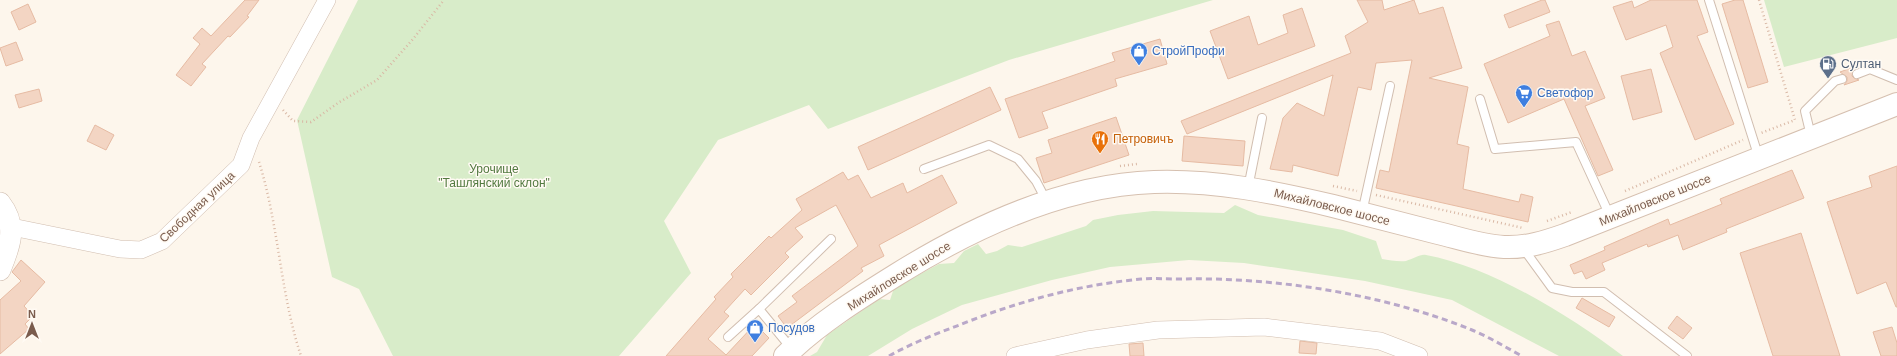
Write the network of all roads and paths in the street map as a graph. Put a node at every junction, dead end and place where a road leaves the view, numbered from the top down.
1 (327, 0) edge
2 (444, 0) edge
3 (1710, 0) edge
4 (1759, 0) edge
5 (1857, 74) dead end
6 (1842, 79) dead end
7 (1897, 80) edge
8 (1390, 86) dead end
9 (273, 99) junction
10 (1480, 99) dead end
11 (1897, 104) edge
12 (1262, 118) dead end
13 (1753, 136) junction
14 (252, 138) junction
15 (1812, 138) junction
16 (1760, 158) junction
17 (924, 169) dead end
18 (1247, 189) junction
19 (0, 203) edge
20 (1047, 203) junction
21 (1364, 203) junction
22 (1606, 209) junction
23 (1575, 210) dead end
24 (1540, 223) dead end
25 (12, 227) junction
26 (1524, 237) junction
27 (832, 239) dead end
28 (0, 270) edge
29 (759, 309) junction
30 (728, 337) dead end
31 (788, 352) edge
32 (301, 356) edge
33 (1015, 356) edge
34 (1419, 356) edge
35 (1687, 356) edge

1 - 9 street, Свободная улица
2 - 9 path
3 - 13 lane
4 - 13 path
5 - 7 lane
6 - 15 lane
8 - 21 lane
9 - 14 street, Свободная улица
10 - 22 lane
11 - 15 main road, Михайловское шоссе
12 - 18 lane
13 - 16 lane
13 - 22 path
14 - 25 street, Свободная улица
14 - 32 path
15 - 16 main road, Михайловское шоссе
16 - 22 main road, Михайловское шоссе
17 - 20 lane
18 - 20 main road, Михайловское шоссе
18 - 21 main road, Михайловское шоссе
19 - 25 street
20 - 31 main road, Михайловское шоссе
21 - 26 path
21 - 26 main road, Михайловское шоссе
22 - 26 main road, Михайловское шоссе
23 - 24 path
25 - 28 street
26 - 35 lane
27 - 29 lane
29 - 30 lane
29 - 31 lane
33 - 34 street

